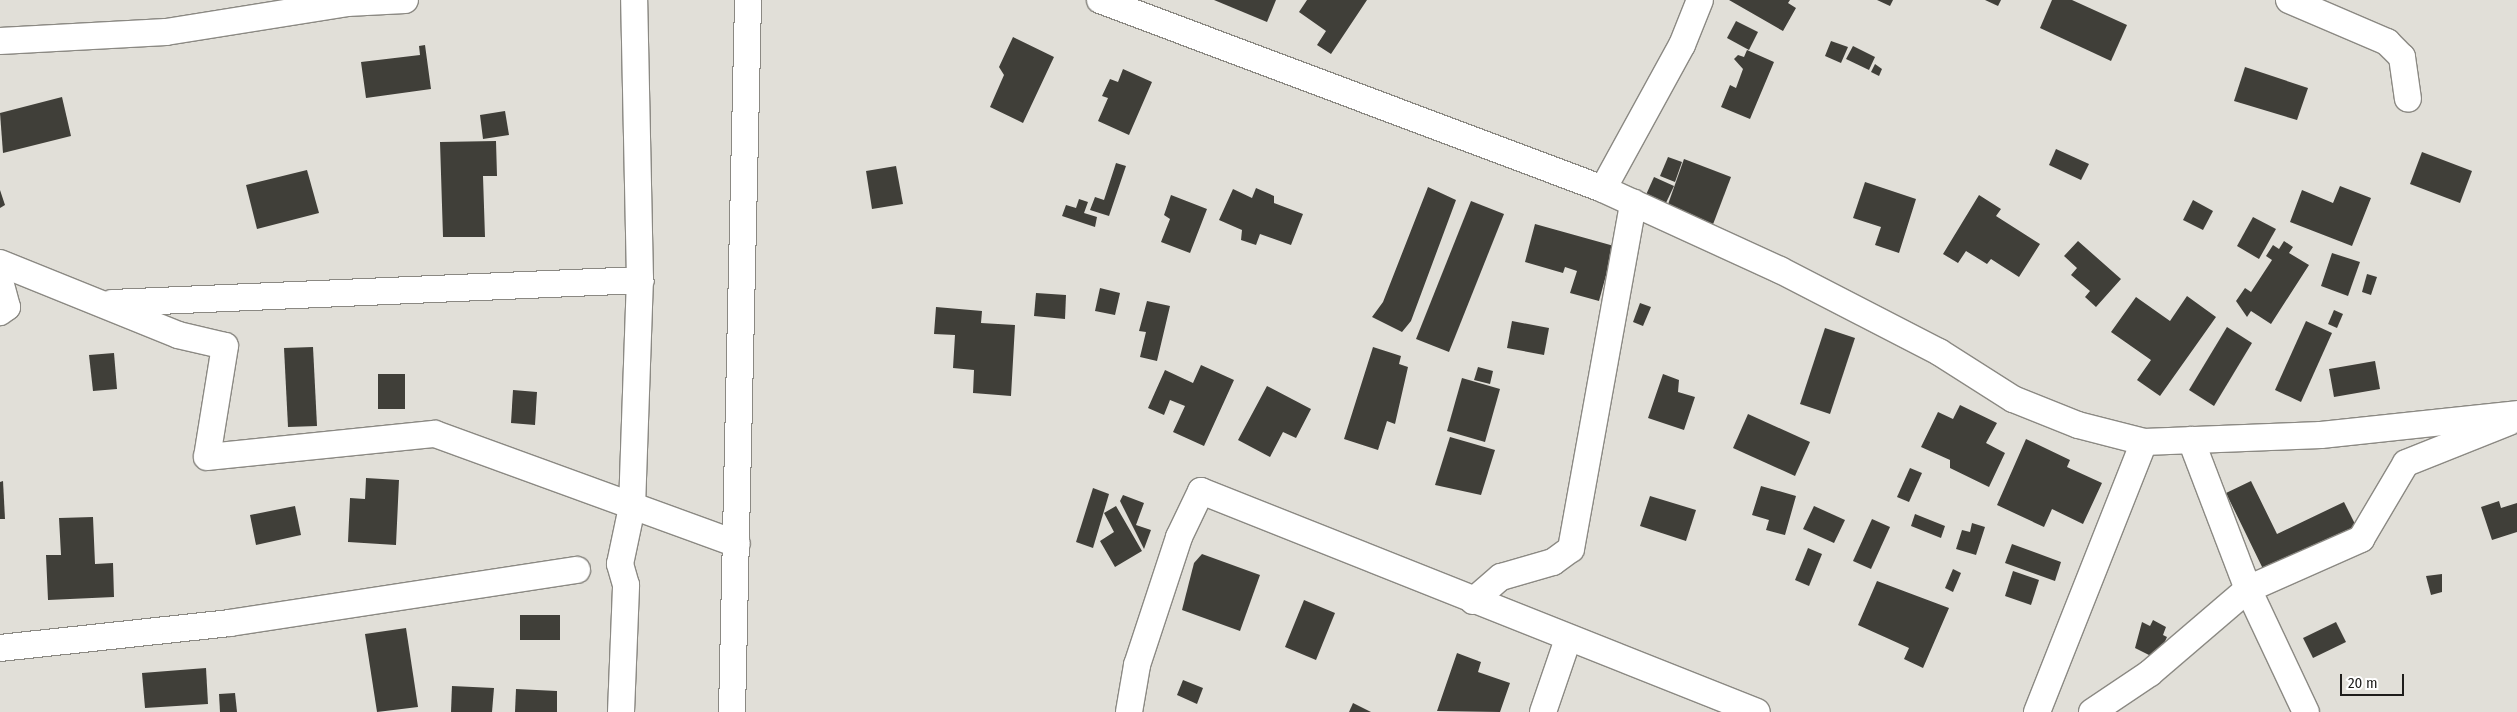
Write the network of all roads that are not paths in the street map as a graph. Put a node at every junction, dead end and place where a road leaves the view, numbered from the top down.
1 (405, 0) edge
2 (634, 0) edge
3 (748, 0) edge
4 (1100, 0) edge
5 (1700, 0) edge
6 (2289, 0) edge
7 (0, 41) edge
8 (2408, 99) dead end
9 (1603, 189) junction
10 (1633, 203) junction
11 (0, 263) edge
12 (0, 280) edge
13 (640, 280) junction
14 (104, 304) junction
15 (0, 312) edge
16 (2517, 414) edge
17 (2517, 418) edge
18 (2191, 440) junction
19 (2144, 442) junction
20 (632, 507) junction
21 (737, 544) junction
22 (577, 570) dead end
23 (2248, 589) junction
24 (1473, 601) junction
25 (1568, 638) junction
26 (0, 648) edge
27 (620, 712) edge
28 (732, 712) edge
29 (1129, 712) edge
30 (1543, 712) edge
31 (1758, 712) edge
32 (2037, 712) edge
33 (2092, 712) edge
34 (2306, 712) edge

1 - 7 street
2 - 13 street
3 - 21 street
4 - 9 street
5 - 9 street
6 - 8 street
9 - 10 street
10 - 19 street
10 - 24 street
11 - 14 street
12 - 15 street
13 - 14 street
13 - 20 street
14 - 20 street
16 - 18 street
17 - 23 street
18 - 19 street
18 - 23 street
19 - 32 street
20 - 21 street
20 - 27 street
21 - 28 street
22 - 26 street
23 - 33 street
23 - 34 street
24 - 25 street
24 - 29 street
25 - 30 street
25 - 31 street

